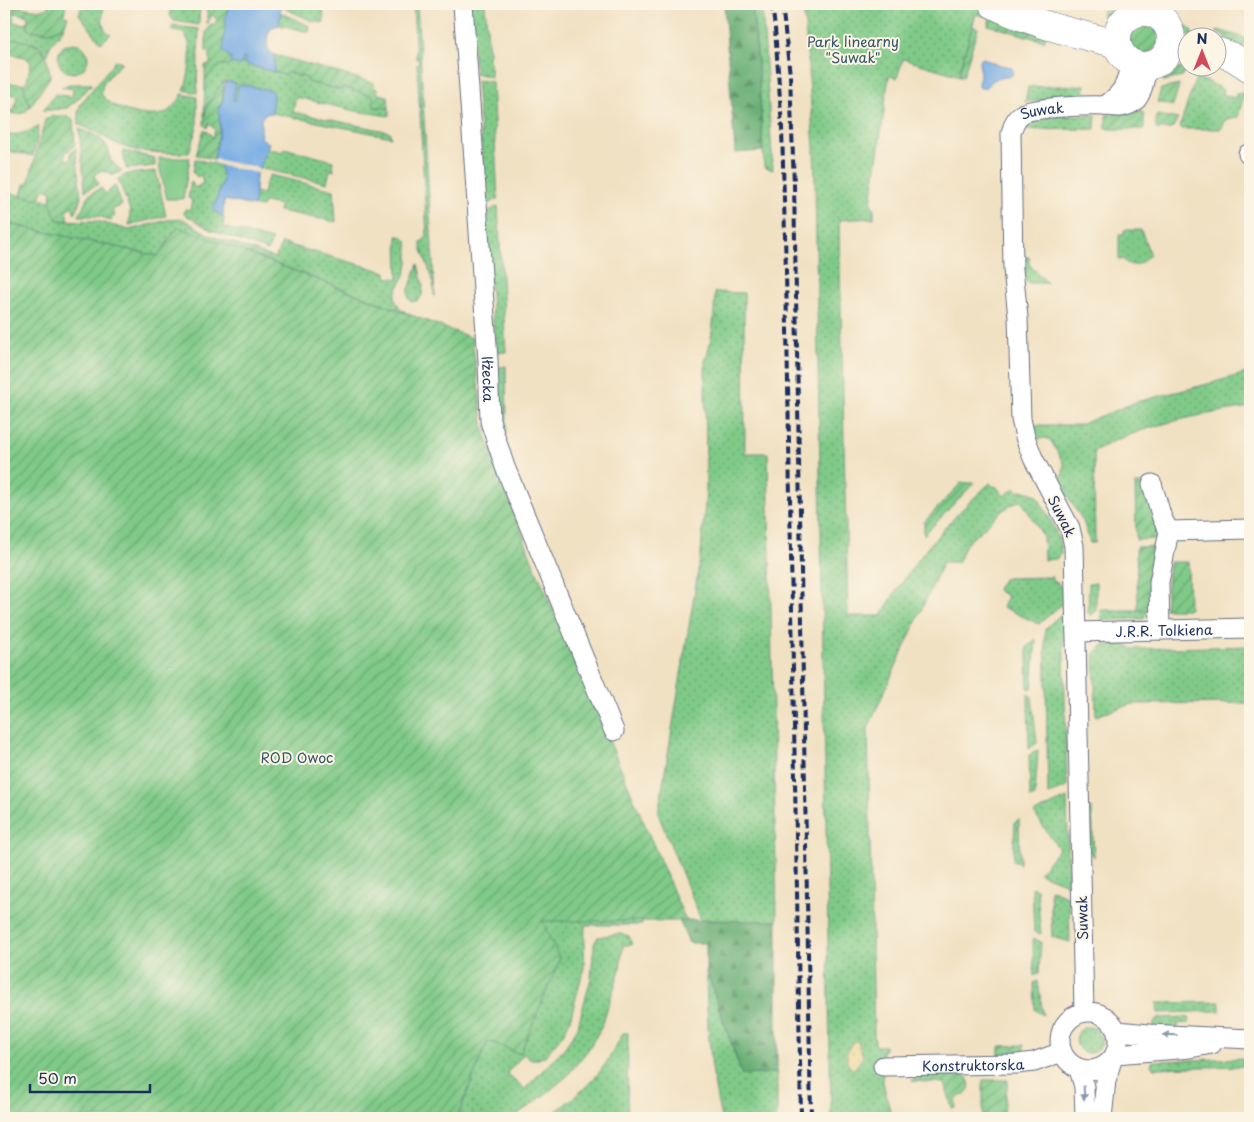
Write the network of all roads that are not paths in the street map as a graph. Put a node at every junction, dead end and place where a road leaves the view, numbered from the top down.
1 (463, 4) edge
2 (993, 4) edge
3 (1034, 4) edge
4 (1154, 8) edge
5 (1153, 49) edge
6 (1226, 55) edge
7 (1250, 68) edge
8 (1226, 69) edge
9 (1250, 73) edge
10 (1152, 484) dead end
11 (1250, 528) edge
12 (1169, 531) junction
13 (1250, 628) edge
14 (1160, 630) junction
15 (1076, 632) junction
16 (614, 732) dead end
17 (1084, 1012) junction
18 (1117, 1031) junction
19 (1243, 1039) edge
20 (1062, 1052) junction
21 (1114, 1057) junction
22 (883, 1066) dead end
23 (1079, 1069) junction
24 (1085, 1118) edge
25 (1102, 1118) edge

1 - 16 street, Iłżecka
2 - 5 street
3 - 5 street
4 - 5 street
5 - 15 street, Suwak
6 - 7 street
8 - 9 street
10 - 12 street
11 - 12 street
12 - 14 street
13 - 14 street, J.R.R. Tolkiena
14 - 15 street, J.R.R. Tolkiena
15 - 17 street, Suwak
17 - 18 street
17 - 20 street
19 -> 18 street
18 - 21 street
19 - 21 street
20 - 22 street, Konstruktorska
20 - 23 street
21 - 23 street
21 - 25 street
23 -> 24 street

